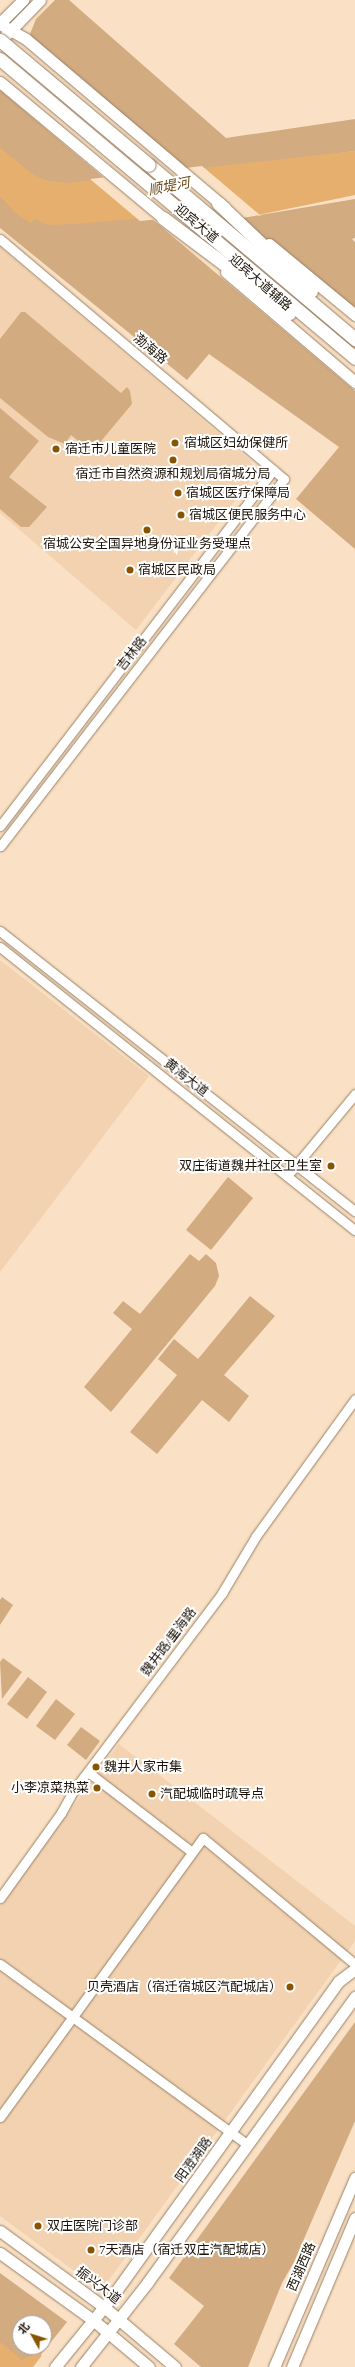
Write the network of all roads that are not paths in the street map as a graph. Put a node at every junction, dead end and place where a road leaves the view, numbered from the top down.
1 (23, 0) edge
2 (40, 0) edge
3 (0, 23) edge
4 (10, 31) junction
5 (0, 40) edge
6 (0, 59) edge
7 (0, 82) edge
8 (218, 202) joint
9 (163, 218) junction
10 (241, 223) junction
11 (0, 240) edge
12 (355, 315) edge
13 (355, 334) edge
14 (355, 339) edge
15 (355, 358) edge
16 (355, 367) edge
17 (355, 382) edge
18 (273, 470) junction
19 (284, 479) joint
20 (0, 826) edge
21 (0, 846) edge
22 (0, 931) edge
23 (0, 947) edge
24 (355, 1094) edge
25 (296, 1165) junction
26 (287, 1176) junction
27 (355, 1211) edge
28 (355, 1230) edge
29 (355, 1399) edge
30 (88, 1772) junction
31 (192, 1852) junction
32 (0, 1898) edge
33 (0, 1964) edge
34 (355, 1964) edge
35 (355, 1970) edge
36 (355, 1997) edge
37 (72, 2017) junction
38 (0, 2117) edge
39 (231, 2133) junction
40 (247, 2144) junction
41 (355, 2178) edge
42 (355, 2218) edge
43 (0, 2231) edge
44 (0, 2252) edge
45 (104, 2307) junction
46 (94, 2320) junction
47 (120, 2320) junction
48 (109, 2332) junction
49 (55, 2367) edge
50 (81, 2367) edge
51 (149, 2367) edge
52 (175, 2367) edge
53 (274, 2367) edge
54 (292, 2367) edge

1 - 3 main road
2 - 4 main road
3 - 4 main road
4 - 5 main road
4 - 8 main road
5 - 14 highway, 迎宾大道, bridge
6 - 15 highway, 迎宾大道
7 - 9 main road, 迎宾大道辅路
8 - 10 highway
9 - 16 highway
9 - 17 main road, 迎宾大道辅路
10 - 12 main road
10 - 13 highway
11 - 18 street, 渤海路
18 - 19 street, 渤海路
18 - 20 street, 吉林路
19 - 21 street, 吉林路
22 - 25 street, 黄海大道
23 - 26 street, 黄海大道
24 - 25 street
25 - 26 street
25 - 27 street, 黄海大道
26 - 28 street, 黄海大道
29 - 30 street, 魏井路/里海路
30 - 31 street
30 - 32 street, 魏井路/里海路
31 - 34 street
31 - 37 street
33 - 37 street
35 - 39 main road, 阳澄湖路
36 - 40 main road
37 - 38 street
37 - 39 street
39 - 40 street
39 - 45 main road, 阳澄湖路
40 - 47 main road
41 - 53 main road, 西湖西路
42 - 54 main road
43 - 45 main road, 振兴大道
44 - 46 main road
45 - 46 main road, 阳澄湖路
45 - 47 main road, 振兴大道
46 - 48 main road
46 - 49 main road, 阳澄湖路
47 - 48 main road
47 - 52 main road, 振兴大道
48 - 50 main road
48 - 51 main road

